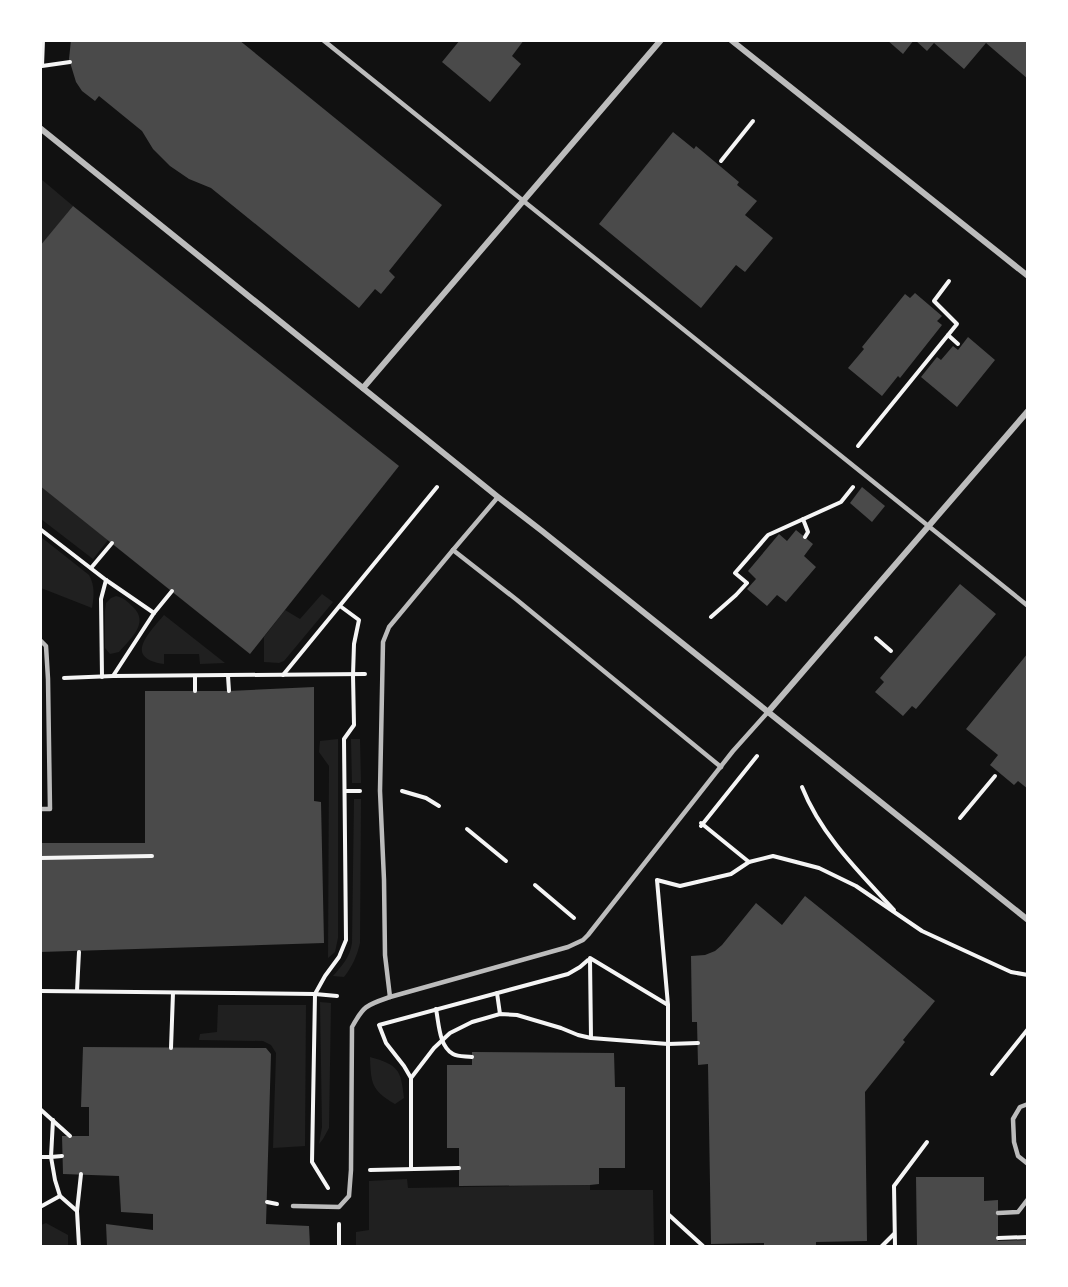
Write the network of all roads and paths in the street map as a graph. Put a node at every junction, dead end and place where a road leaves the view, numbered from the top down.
1 (44, 40) edge
2 (323, 40) edge
3 (661, 40) edge
4 (731, 40) edge
5 (69, 62) dead end
6 (753, 120) dead end
7 (40, 128) edge
8 (721, 161) dead end
9 (523, 201) junction
10 (1028, 276) edge
11 (949, 280) dead end
12 (948, 335) junction
13 (958, 344) dead end
14 (363, 388) junction
15 (1028, 411) edge
16 (846, 461) junction
17 (863, 474) junction
18 (437, 488) dead end
19 (498, 497) junction
20 (803, 519) junction
21 (928, 526) junction
22 (40, 529) edge
23 (805, 537) dead end
24 (112, 543) dead end
25 (453, 550) junction
26 (92, 568) junction
27 (106, 579) junction
28 (172, 591) dead end
29 (340, 606) junction
30 (1028, 606) edge
31 (154, 613) junction
32 (711, 617) dead end
33 (876, 638) dead end
34 (40, 640) edge
35 (891, 651) dead end
36 (381, 673) junction
37 (283, 675) junction
38 (353, 675) junction
39 (113, 676) junction
40 (195, 676) junction
41 (228, 676) junction
42 (102, 677) junction
43 (48, 679) junction
44 (195, 691) dead end
45 (229, 691) dead end
46 (768, 712) junction
47 (721, 767) junction
48 (995, 776) dead end
49 (802, 787) dead end
50 (345, 791) junction
51 (360, 791) dead end
52 (402, 791) dead end
53 (439, 806) dead end
54 (40, 809) edge
55 (686, 812) junction
56 (960, 818) dead end
57 (467, 829) dead end
58 (152, 856) dead end
59 (40, 858) edge
60 (506, 861) dead end
61 (749, 862) junction
62 (535, 885) dead end
63 (898, 915) junction
64 (574, 918) dead end
65 (1028, 920) edge
66 (79, 952) dead end
67 (1028, 975) edge
68 (40, 991) edge
69 (78, 991) junction
70 (173, 993) junction
71 (497, 993) dead end
72 (315, 994) junction
73 (337, 996) dead end
74 (390, 997) junction
75 (668, 1005) junction
76 (436, 1009) dead end
77 (500, 1014) junction
78 (379, 1025) dead end
79 (1028, 1029) edge
80 (591, 1038) junction
81 (442, 1040) junction
82 (698, 1043) dead end
83 (668, 1044) junction
84 (171, 1048) dead end
85 (472, 1057) dead end
86 (992, 1074) dead end
87 (411, 1078) junction
88 (1028, 1104) edge
89 (40, 1109) edge
90 (53, 1120) junction
91 (70, 1136) dead end
92 (927, 1142) dead end
93 (51, 1156) junction
94 (62, 1156) dead end
95 (40, 1157) edge
96 (1028, 1164) edge
97 (459, 1168) dead end
98 (411, 1169) junction
99 (351, 1170) junction
100 (81, 1174) dead end
101 (60, 1196) junction
102 (1028, 1199) edge
103 (293, 1206) dead end
104 (40, 1207) edge
105 (339, 1207) junction
106 (77, 1211) junction
107 (998, 1213) dead end
108 (668, 1214) junction
109 (1001, 1232) dead end
110 (895, 1234) junction
111 (1028, 1237) edge
112 (79, 1246) edge
113 (668, 1246) edge
114 (703, 1246) edge
115 (882, 1246) edge
116 (895, 1246) edge

1 - 5 path
2 - 9 lane
3 - 9 street
4 - 10 street
6 - 8 path
7 - 14 street
9 - 14 street
9 - 16 lane
11 - 12 path
12 - 13 path
12 - 16 path
14 - 19 street
15 - 21 street
16 - 17 lane
17 - 20 path
17 - 21 lane
18 - 29 path
19 - 25 lane
19 - 46 street
20 - 23 path
20 - 32 path
21 - 30 lane
21 - 46 street
22 - 26 path
24 - 26 path
25 - 36 lane
25 - 47 lane
26 - 27 path
27 - 31 path
27 - 42 path
28 - 31 path
29 - 37 path
29 - 38 path
31 - 39 path
33 - 35 path
34 - 43 lane
36 - 38 path
36 - 74 lane
37 - 38 path
37 - 41 path
38 - 50 path
39 - 40 path
39 - 42 path
40 - 41 path
40 - 44 path
41 - 45 path
42 - 43 path
43 - 54 lane
46 - 47 lane
46 - 65 street
47 - 55 lane
48 - 56 path
49 - 63 path
50 - 51 path
50 - 72 path
52 - 53 path
55 - 61 path
55 - 74 lane
57 - 60 path
58 - 59 path
61 - 63 path
61 - 75 path
62 - 64 path
63 - 67 path
66 - 69 path
68 - 69 path
69 - 70 path
70 - 72 path
70 - 84 path
71 - 77 path
72 - 73 path
72 - 105 path
74 - 99 lane
75 - 80 path
75 - 83 path
76 - 81 path
77 - 80 path
77 - 81 path
78 - 87 path
79 - 86 path
80 - 83 path
81 - 85 path
81 - 87 path
82 - 83 path
83 - 108 path
87 - 98 path
88 - 96 lane
89 - 90 path
90 - 91 path
90 - 93 path
92 - 110 path
93 - 94 path
93 - 95 path
93 - 101 path
97 - 98 path
98 - 99 path
99 - 105 lane
100 - 106 path
101 - 104 path
101 - 106 path
102 - 107 lane
103 - 105 lane
106 - 112 path
108 - 113 path
108 - 114 path
109 - 111 path
110 - 115 path
110 - 116 path

